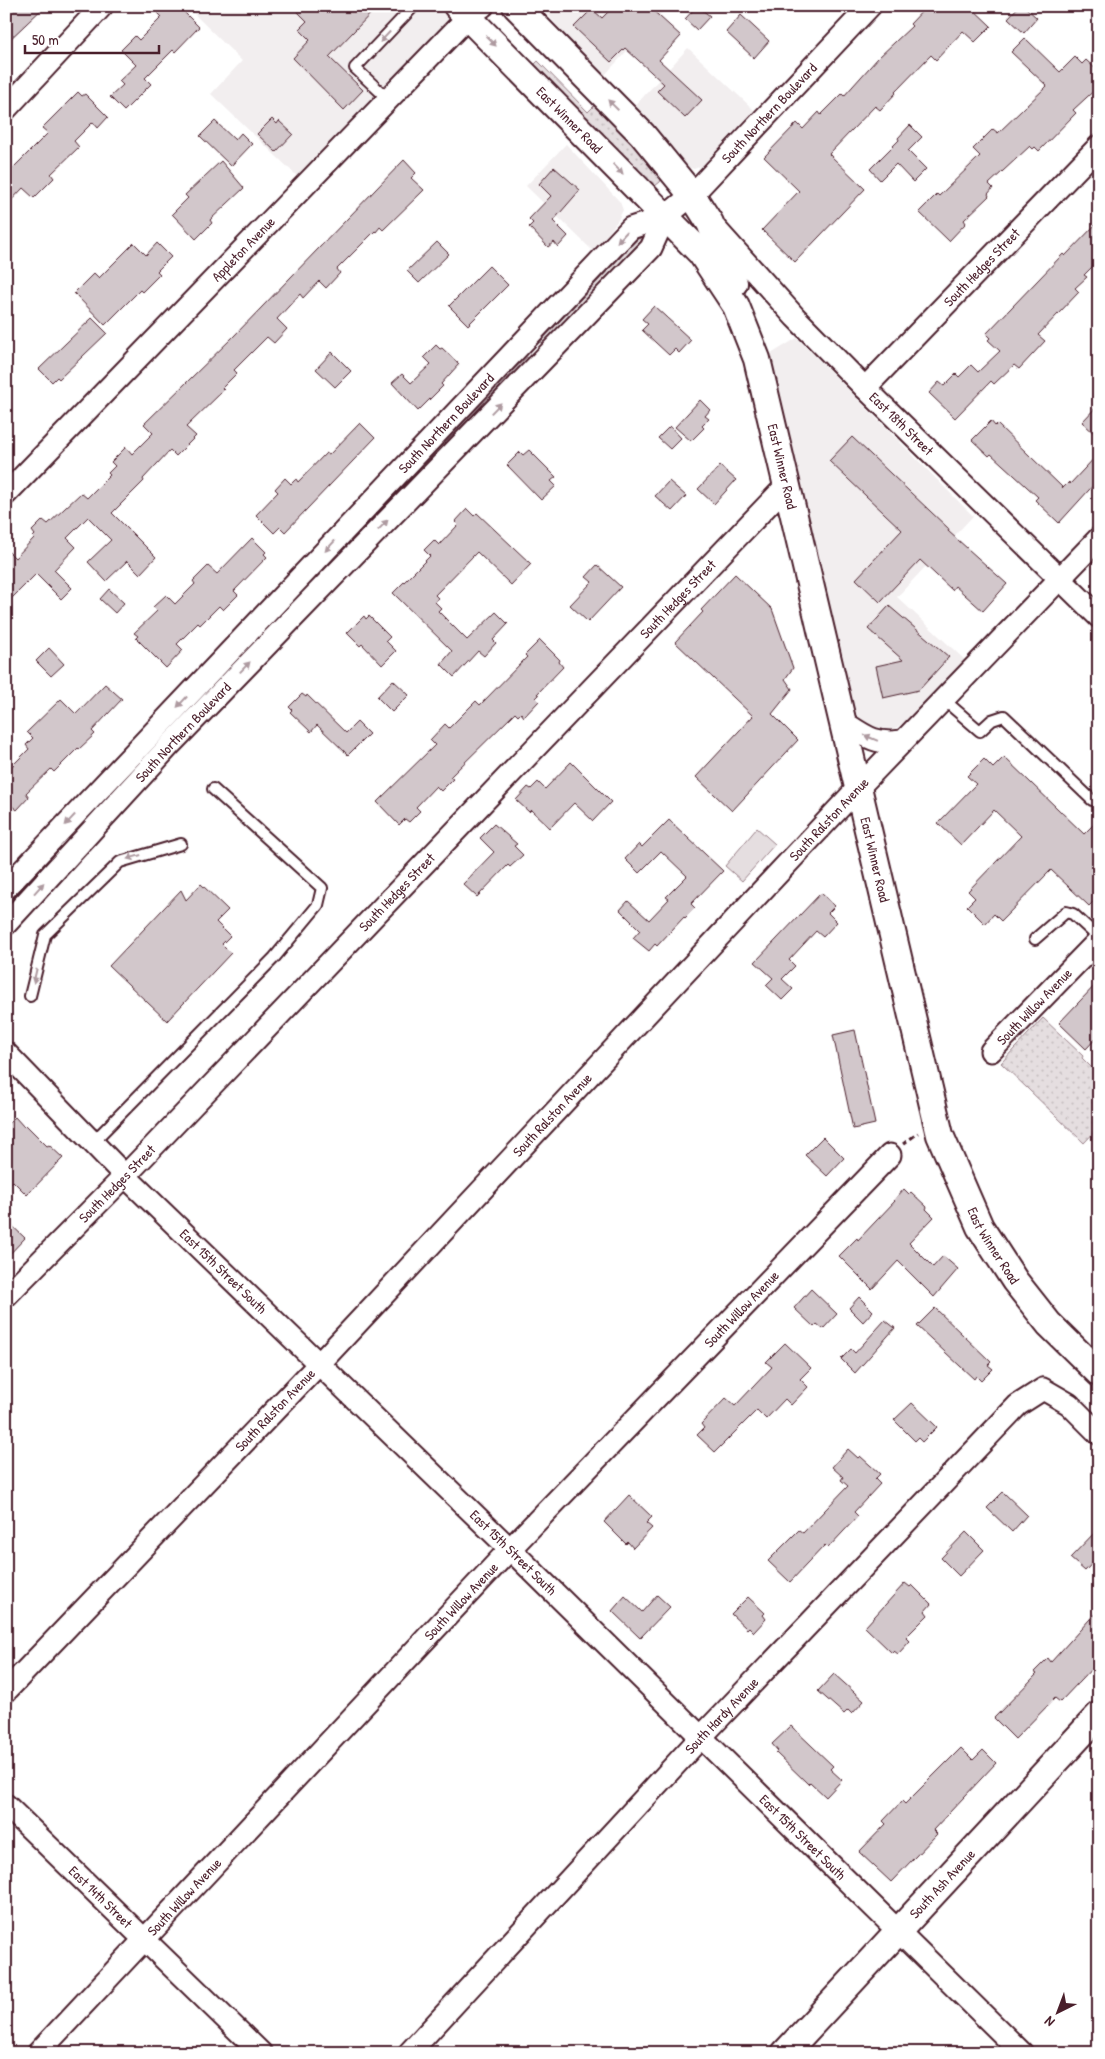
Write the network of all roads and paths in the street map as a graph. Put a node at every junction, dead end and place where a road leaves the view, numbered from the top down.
1 (102, 6) edge
2 (414, 6) edge
3 (516, 6) edge
4 (870, 6) edge
5 (469, 10) edge
6 (388, 99) junction
7 (6, 109) edge
8 (1099, 146) edge
9 (692, 194) junction
10 (665, 217) junction
11 (710, 223) junction
12 (736, 306) junction
13 (524, 341) junction
14 (544, 359) junction
15 (865, 388) junction
16 (786, 486) junction
17 (6, 494) edge
18 (346, 528) junction
19 (1099, 538) edge
20 (364, 545) junction
21 (1060, 578) junction
22 (1099, 616) edge
23 (943, 699) junction
24 (842, 720) junction
25 (904, 741) junction
26 (858, 788) junction
27 (213, 789) dead end
28 (1095, 800) edge
29 (1099, 809) edge
30 (181, 844) dead end
31 (6, 888) edge
32 (6, 924) edge
33 (1035, 939) dead end
34 (1099, 939) edge
35 (30, 996) dead end
36 (990, 1050) dead end
37 (6, 1053) edge
38 (93, 1142) junction
39 (890, 1155) dead end
40 (125, 1176) junction
41 (6, 1296) edge
42 (319, 1364) junction
43 (1099, 1373) edge
44 (1099, 1434) edge
45 (510, 1549) junction
46 (6, 1691) edge
47 (1099, 1714) edge
48 (701, 1737) junction
49 (6, 1805) edge
50 (898, 1933) junction
51 (144, 1940) junction
52 (413, 2051) edge
53 (38, 2053) edge
54 (261, 2053) edge
55 (786, 2053) edge
56 (1022, 2053) edge

1 - 7 street
2 -> 6 lane
9 -> 3 street, East Winner Road
4 - 9 street, South Northern Boulevard
5 - 6 street, Appleton Avenue
5 -> 10 street, East Winner Road
6 - 17 street, Appleton Avenue
8 - 15 street, South Hedges Street
9 - 10 street, South Northern Boulevard
9 - 11 street, East Winner Road
10 - 12 street, East Winner Road
10 -> 13 street, South Northern Boulevard
10 - 14 street, South Northern Boulevard
11 - 12 street, East Winner Road
11 - 15 street, East 18th Street
12 - 16 street, East Winner Road
13 - 14 street
13 - 18 street, South Northern Boulevard
20 -> 14 street, South Northern Boulevard
15 - 21 street, East 18th Street
16 - 24 street, East Winner Road
16 - 40 street, South Hedges Street
18 - 20 street
18 -> 31 street, South Northern Boulevard
19 - 21 street, South Ralston Avenue
32 -> 20 street, South Northern Boulevard
21 - 22 street, East 18th Street
21 - 23 street, South Ralston Avenue
23 - 25 street, South Ralston Avenue
23 - 28 lane
25 -> 24 street
24 - 26 street, East Winner Road
25 - 26 street, South Ralston Avenue
26 - 42 street, South Ralston Avenue
26 - 43 street, East Winner Road
27 - 38 lane
28 - 29 lane
30 -> 35 lane
33 - 34 lane
34 - 36 street, South Willow Avenue
37 - 38 street, East 15th Street South
38 - 40 street, East 15th Street South
39 - 45 street, South Willow Avenue
40 - 41 street, South Hedges Street
40 - 42 street, East 15th Street South
42 - 45 street, East 15th Street South
42 - 46 street, South Ralston Avenue
44 - 48 street, South Hardy Avenue
45 - 48 street, East 15th Street South
45 - 51 street, South Willow Avenue
47 - 50 street, South Ash Avenue
48 - 50 street, East 15th Street South
48 - 52 street, South Hardy Avenue
49 - 51 street, East 14th Street
50 - 55 street, South Ash Avenue
50 - 56 street, East 15th Street South
51 - 53 street, South Willow Avenue
51 - 54 street, East 14th Street

